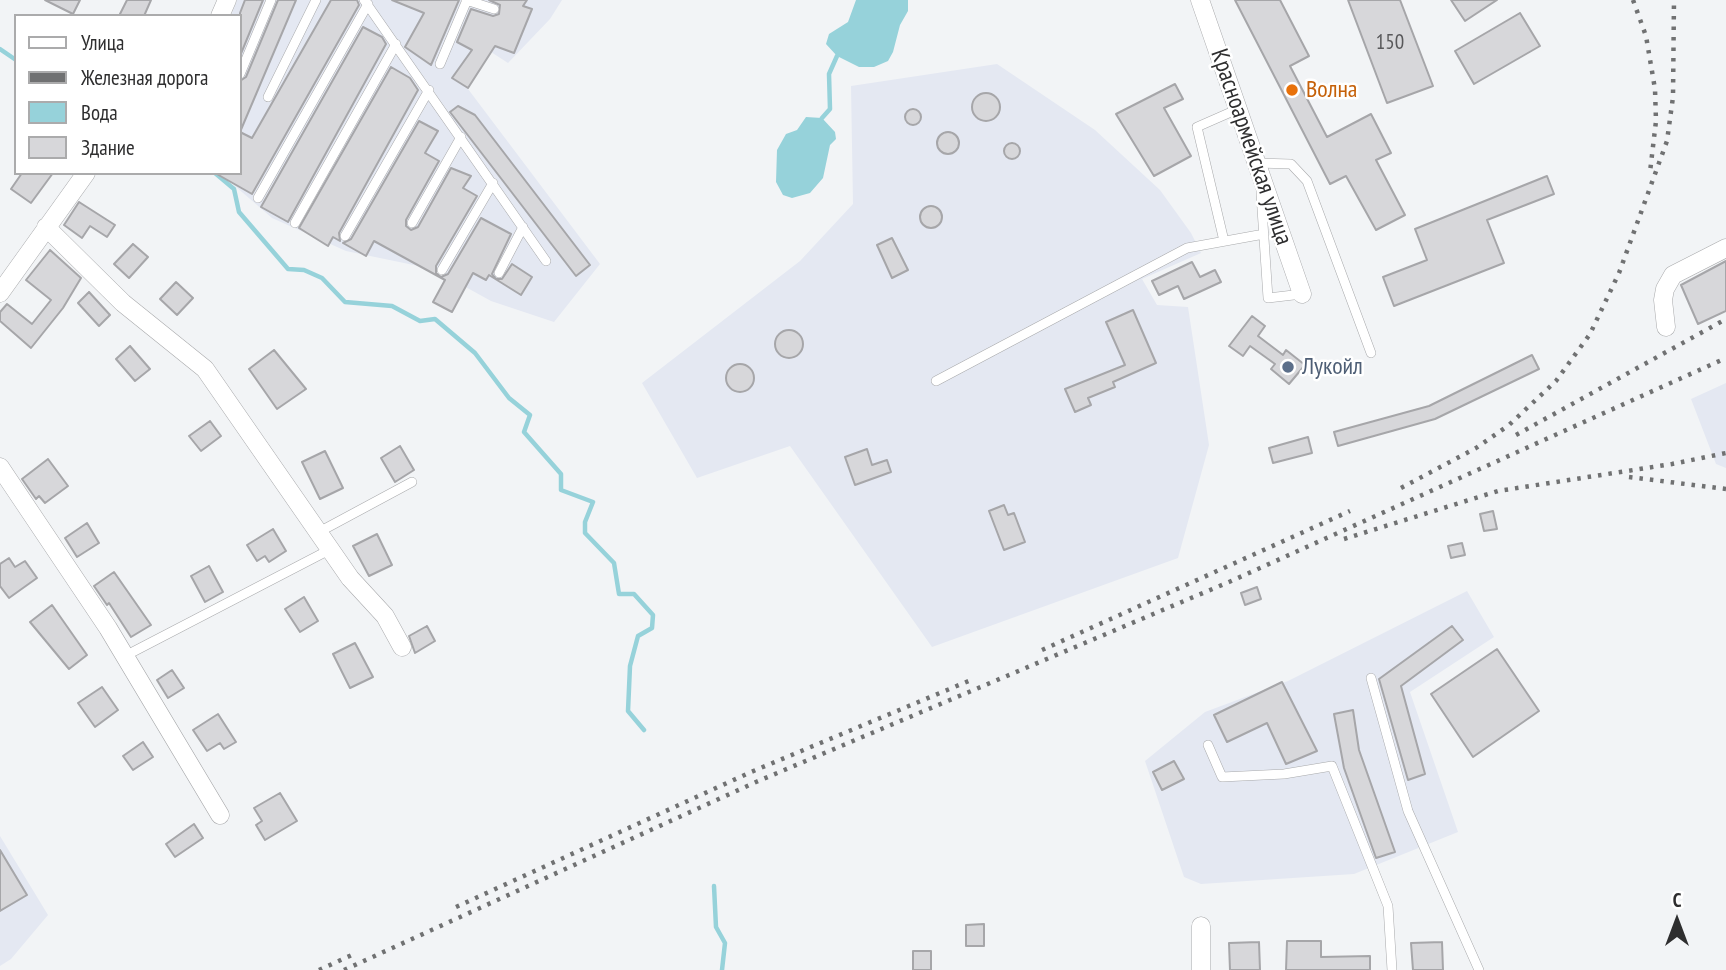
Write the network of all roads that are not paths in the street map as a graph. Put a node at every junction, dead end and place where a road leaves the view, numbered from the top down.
1 (271, 0) edge
2 (316, 0) edge
3 (466, 0) edge
4 (1200, 0) edge
5 (366, 2) edge
6 (494, 9) dead end
7 (396, 44) junction
8 (440, 64) dead end
9 (242, 69) edge
10 (429, 90) junction
11 (268, 97) dead end
12 (1238, 109) junction
13 (461, 137) junction
14 (1258, 167) junction
15 (84, 175) edge
16 (493, 183) junction
17 (258, 198) dead end
18 (295, 223) dead end
19 (412, 223) dead end
20 (46, 226) junction
21 (523, 227) junction
22 (1264, 234) junction
23 (345, 236) dead end
24 (1224, 241) junction
25 (1726, 248) edge
26 (546, 261) dead end
27 (442, 270) dead end
28 (499, 273) dead end
29 (0, 293) edge
30 (1302, 294) joint
31 (1666, 327) dead end
32 (1371, 353) dead end
33 (936, 381) dead end
34 (0, 467) edge
35 (412, 482) dead end
36 (319, 532) junction
37 (331, 549) junction
38 (402, 647) dead end
39 (125, 656) junction
40 (1371, 678) dead end
41 (1208, 745) dead end
42 (220, 815) dead end
43 (1201, 926) dead end
44 (1201, 970) edge
45 (1392, 970) edge
46 (1479, 970) edge

1 - 9 lane
2 - 11 lane
3 - 6 lane
3 - 8 lane
4 - 12 street, Красноармейская улица
5 - 7 lane
5 - 17 lane
7 - 10 lane
7 - 18 lane
10 - 13 lane
10 - 23 lane
12 - 14 street, Красноармейская улица
12 - 24 lane
13 - 16 lane
13 - 19 lane
14 - 22 lane
14 - 30 street, Красноармейская улица
14 - 32 lane
15 - 20 street
16 - 21 lane
16 - 27 lane
20 - 29 street
20 - 36 street
21 - 26 lane
21 - 28 lane
22 - 24 lane
22 - 30 lane
24 - 33 lane
25 - 31 street
34 - 39 street
35 - 36 lane
36 - 37 street
37 - 38 street
37 - 39 lane
39 - 42 street
40 - 46 lane
41 - 45 lane
43 - 44 street

